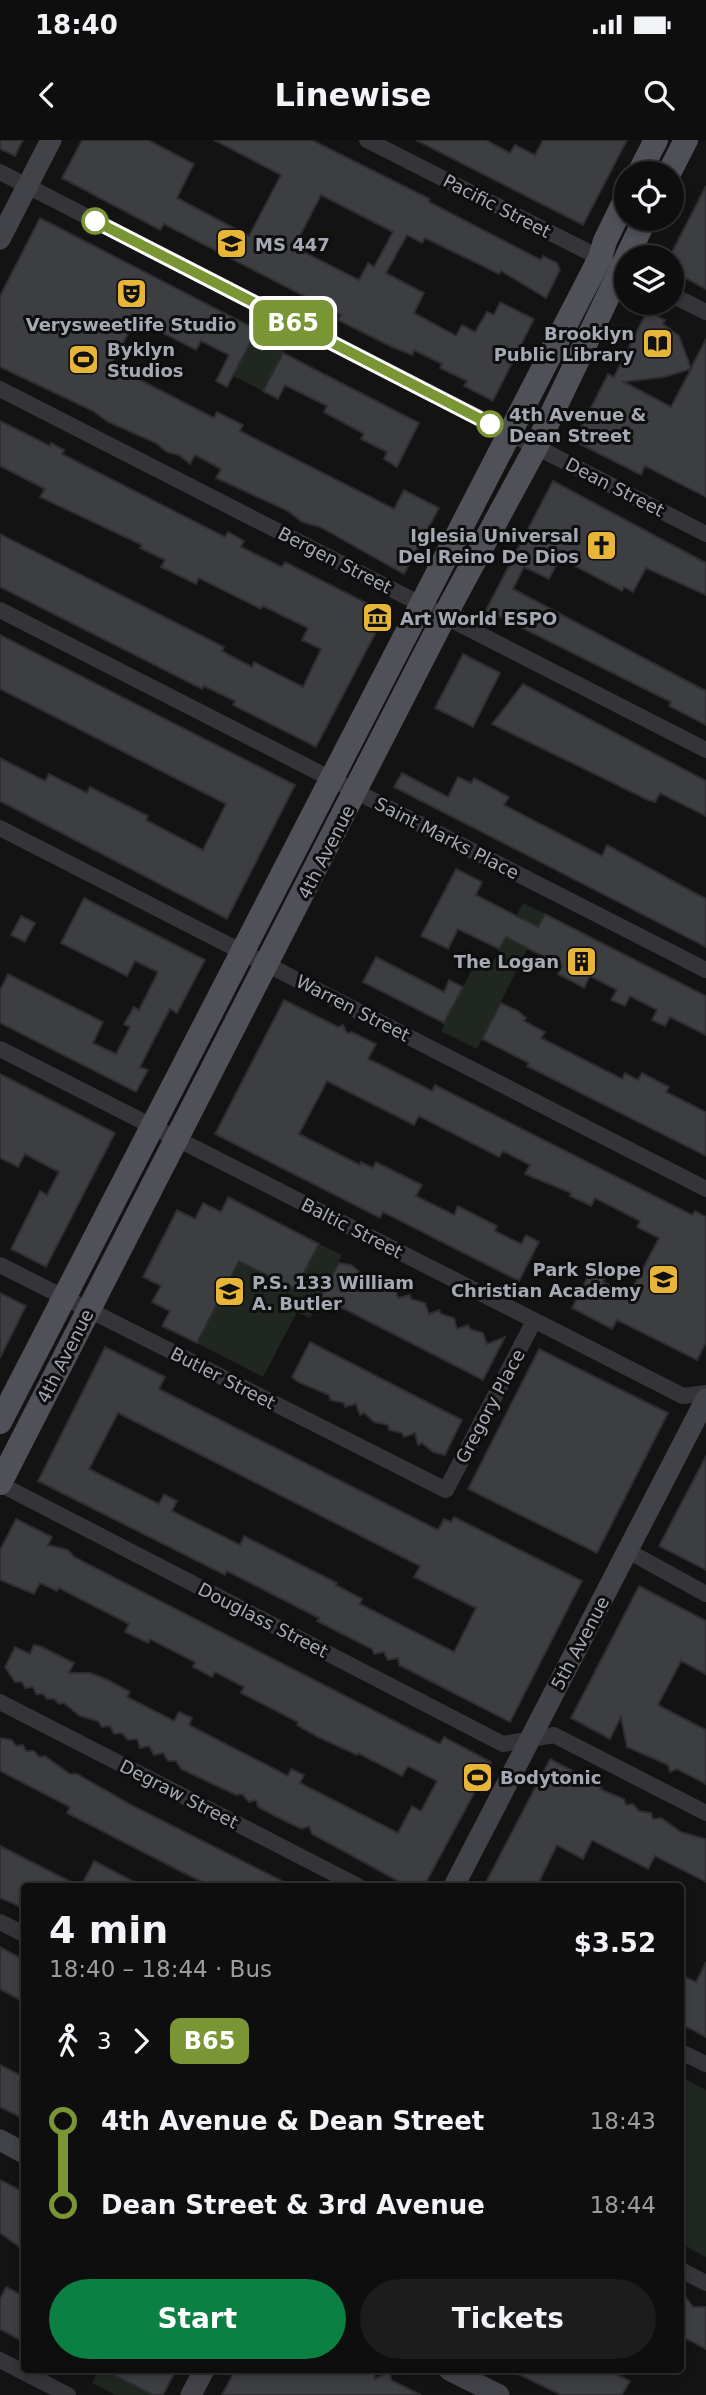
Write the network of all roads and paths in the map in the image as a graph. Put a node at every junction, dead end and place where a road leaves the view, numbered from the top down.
1 (51, 140) edge
2 (367, 140) edge
3 (656, 140) edge
4 (686, 140) edge
5 (645, 161) edge
6 (675, 161) edge
7 (0, 173) edge
8 (27, 186) junction
9 (614, 223) edge
10 (0, 239) edge
11 (614, 261) edge
12 (614, 265) edge
13 (614, 269) edge
14 (614, 271) edge
15 (684, 301) edge
16 (706, 312) edge
17 (0, 389) edge
18 (512, 434) junction
19 (536, 447) junction
20 (706, 534) edge
21 (421, 604) junction
22 (0, 610) edge
23 (445, 615) junction
24 (706, 750) edge
25 (332, 779) junction
26 (357, 791) junction
27 (0, 828) edge
28 (243, 952) junction
29 (268, 964) junction
30 (706, 970) edge
31 (0, 1049) edge
32 (152, 1127) junction
33 (177, 1139) junction
34 (706, 1189) edge
35 (0, 1265) edge
36 (64, 1298) junction
37 (89, 1311) junction
38 (534, 1321) junction
39 (706, 1393) edge
40 (706, 1399) edge
41 (0, 1422) edge
42 (0, 1483) edge
43 (446, 1490) joint
44 (628, 1551) junction
45 (706, 1594) edge
46 (0, 1702) edge
47 (530, 1739) junction
48 (706, 1813) edge
49 (352, 1883) edge
50 (456, 1883) edge
51 (0, 1922) edge
52 (21, 1932) edge
53 (684, 2053) edge
54 (706, 2064) edge
55 (0, 2140) edge
56 (21, 2151) edge
57 (684, 2272) edge
58 (706, 2283) edge
59 (0, 2360) edge
60 (21, 2371) edge
61 (25, 2373) edge
62 (202, 2373) edge
63 (455, 2373) edge
64 (68, 2395) edge
65 (191, 2395) edge
66 (499, 2395) edge

1 - 8 street
2 - 12 street, Pacific Street
3 - 5 main road
4 - 6 main road
7 - 8 street, Dean Street
8 - 10 street
8 - 18 street, Dean Street
9 - 11 main road, 4th Avenue
13 - 18 main road, 4th Avenue
14 - 19 main road, 4th Avenue
15 - 16 street
17 - 21 street, Bergen Street
18 - 19 street, Dean Street
18 - 21 main road, 4th Avenue
19 - 20 street, Dean Street
19 - 23 main road, 4th Avenue
21 - 23 street, Bergen Street
21 - 25 main road, 4th Avenue
22 - 25 street, Saint Marks Place
23 - 24 street, Bergen Street
23 - 26 main road, 4th Avenue
25 - 26 street, Saint Marks Place
25 - 28 main road, 4th Avenue
26 - 29 main road, 4th Avenue
26 - 30 street, Saint Marks Place
27 - 28 street, Warren Street
28 - 29 street, Warren Street
28 - 32 main road, 4th Avenue
29 - 33 main road, 4th Avenue
29 - 34 street, Warren Street
31 - 32 street, Baltic Street
32 - 33 street, Baltic Street
32 - 36 main road, 4th Avenue
33 - 37 main road, 4th Avenue
33 - 38 street, Baltic Street
35 - 36 street, Butler Street
36 - 37 street, Butler Street
36 - 41 main road, 4th Avenue
37 - 42 main road, 4th Avenue
37 - 43 street, Butler Street
38 - 39 street, Baltic Street
38 - 43 street, Gregory Place
40 - 44 street, 5th Avenue
42 - 47 street, Douglass Street
44 - 45 street
44 - 47 street, 5th Avenue
46 - 49 street, Degraw Street
47 - 48 street, Douglass Street
47 - 50 street, 5th Avenue
51 - 52 street
53 - 54 street
55 - 56 street
57 - 58 street
59 - 60 street
61 - 64 street
62 - 65 street
63 - 66 street

